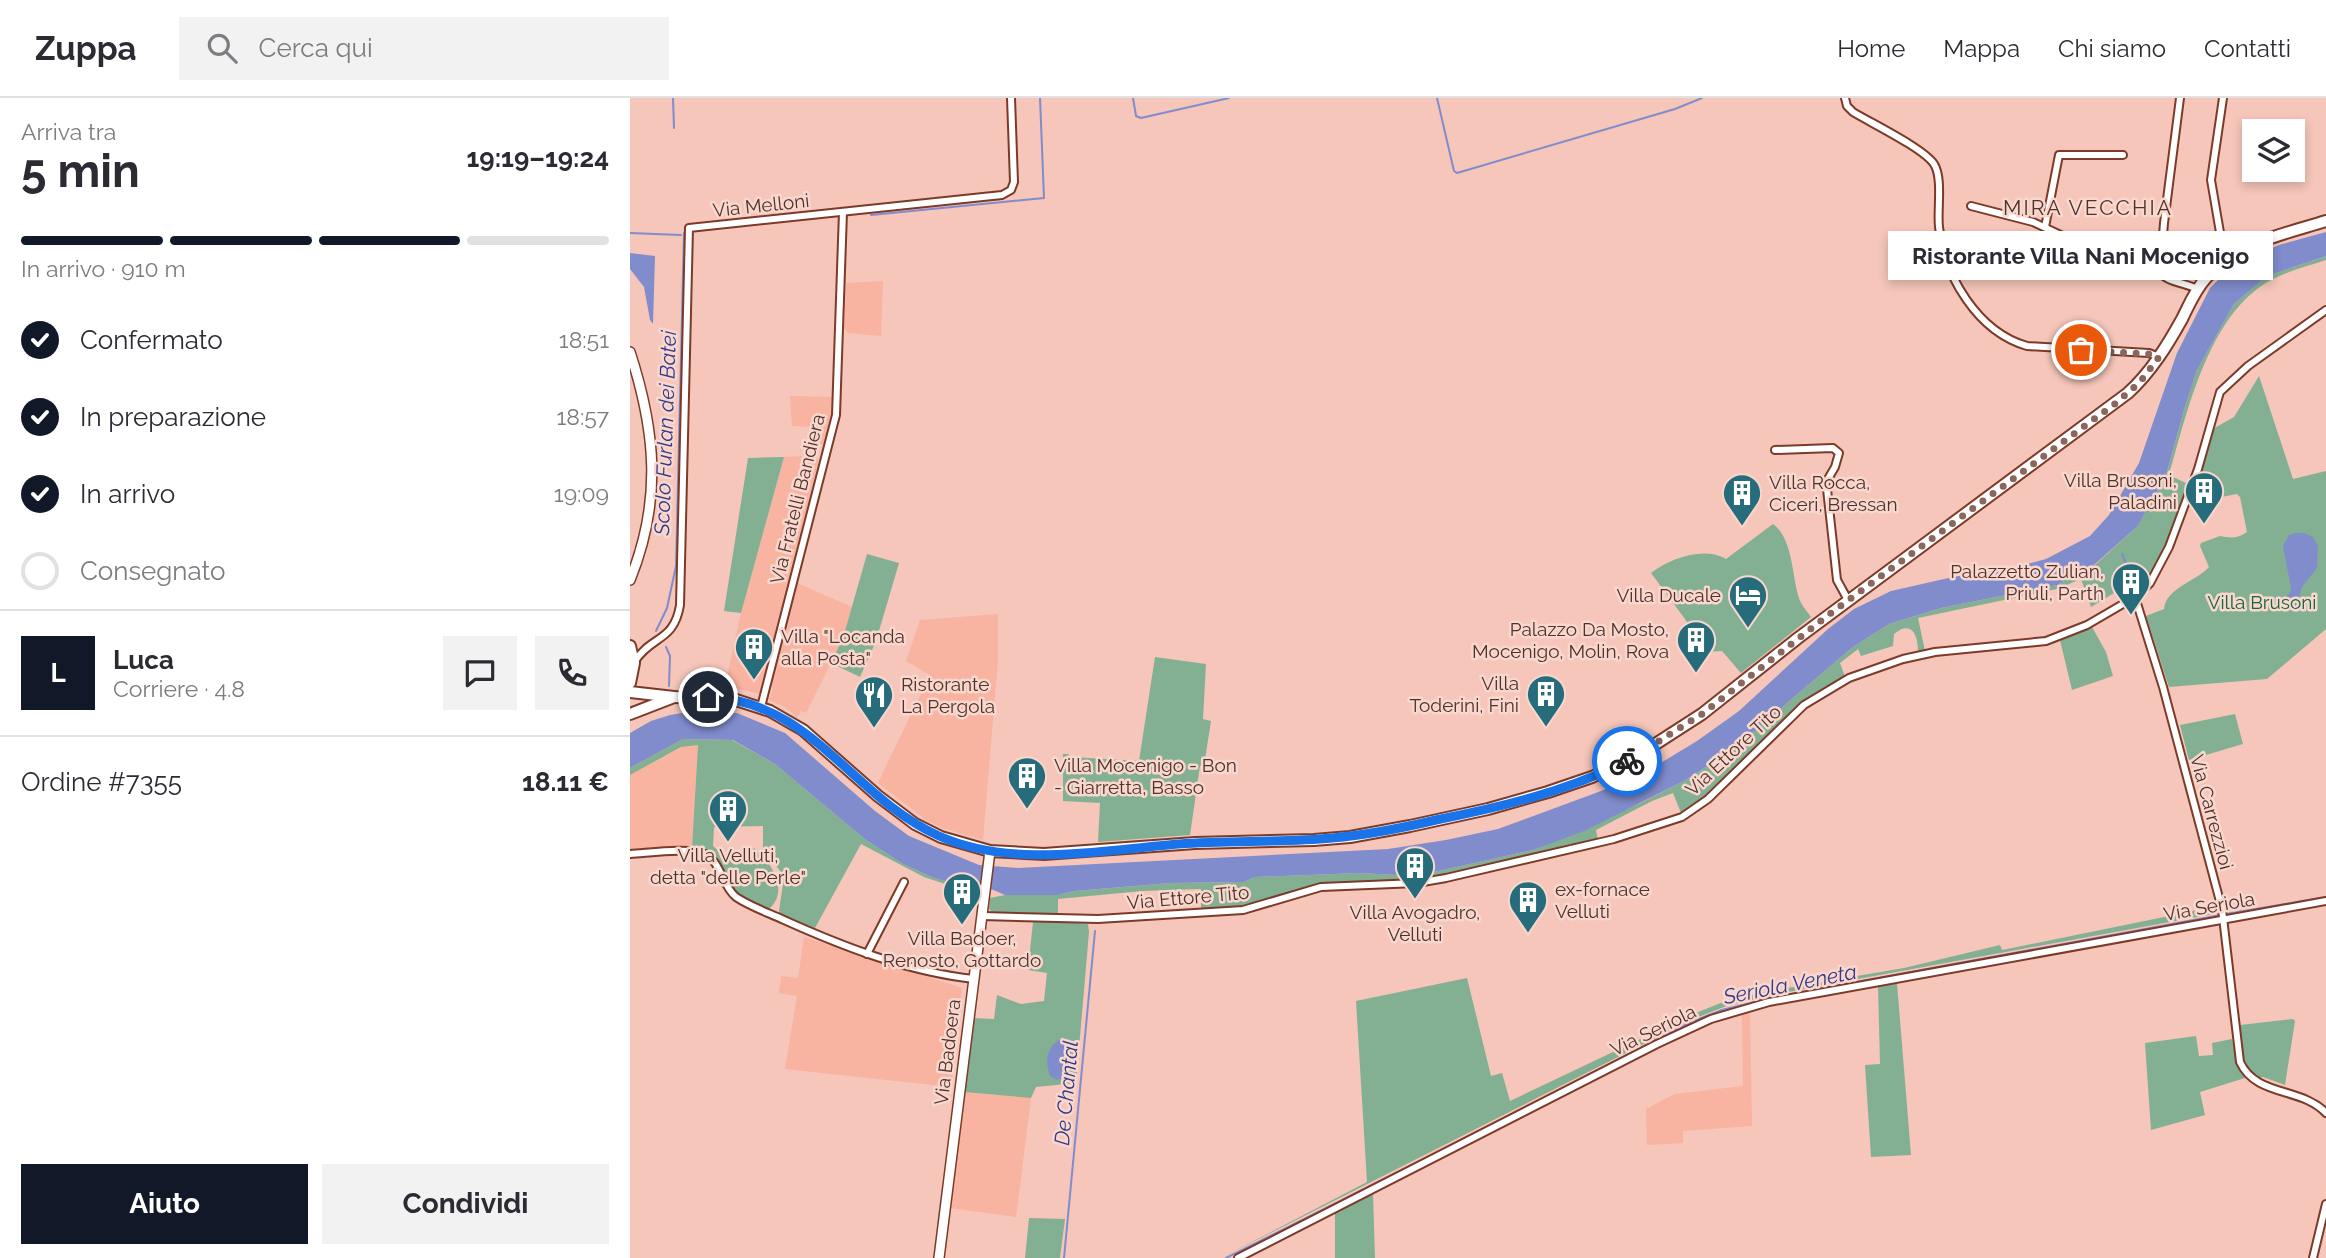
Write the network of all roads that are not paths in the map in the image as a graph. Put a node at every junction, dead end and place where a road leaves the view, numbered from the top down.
1 (1011, 98) edge
2 (1844, 98) edge
3 (2180, 98) edge
4 (2223, 98) edge
5 (2123, 155) dead end
6 (1971, 206) dead end
7 (843, 212) junction
8 (2326, 221) edge
9 (2045, 227) junction
10 (2162, 242) junction
11 (2228, 258) junction
12 (2197, 289) junction
13 (2326, 310) edge
14 (630, 352) edge
15 (2159, 357) junction
16 (1775, 450) dead end
17 (630, 580) edge
18 (2135, 597) junction
19 (1848, 600) junction
20 (651, 643) junction
21 (630, 644) edge
22 (634, 667) junction
23 (630, 683) edge
24 (630, 692) edge
25 (658, 695) junction
26 (674, 698) junction
27 (761, 707) junction
28 (630, 714) edge
29 (990, 851) junction
30 (630, 854) edge
31 (904, 882) dead end
32 (2326, 901) edge
33 (982, 916) junction
34 (2223, 917) junction
35 (867, 954) junction
36 (974, 979) junction
37 (2326, 1113) edge
38 (2326, 1204) edge
39 (939, 1258) edge
40 (1238, 1258) edge
41 (2313, 1258) edge

1 - 7 street
2 - 15 street
3 - 10 street
4 - 11 street
5 - 9 street
6 - 9 street
7 - 20 street, Via Melloni
7 - 27 street, Via Fratelli Bandiera
8 - 11 main road
9 - 10 street
10 - 12 street
11 - 12 main road
12 - 15 main road
13 - 18 street, Via Ettore Tito
14 - 17 main road
15 - 19 main road
16 - 19 street
18 - 33 street, Via Ettore Tito
18 - 34 street, Via Carrezzioi
19 - 29 main road
20 - 21 street
20 - 22 street, Via Melloni
21 - 22 main road
22 - 23 main road
22 - 25 main road
24 - 25 main road
25 - 26 main road
26 - 27 main road
26 - 28 main road
27 - 29 main road
29 - 33 main road, Via Badoera
30 - 35 street
31 - 35 street
32 - 34 street, Via Seriola
33 - 36 main road, Via Badoera
34 - 37 street, Via Carrezzioi
34 - 40 street, Via Seriola
35 - 36 street
36 - 39 main road, Via Badoera
38 - 41 street

